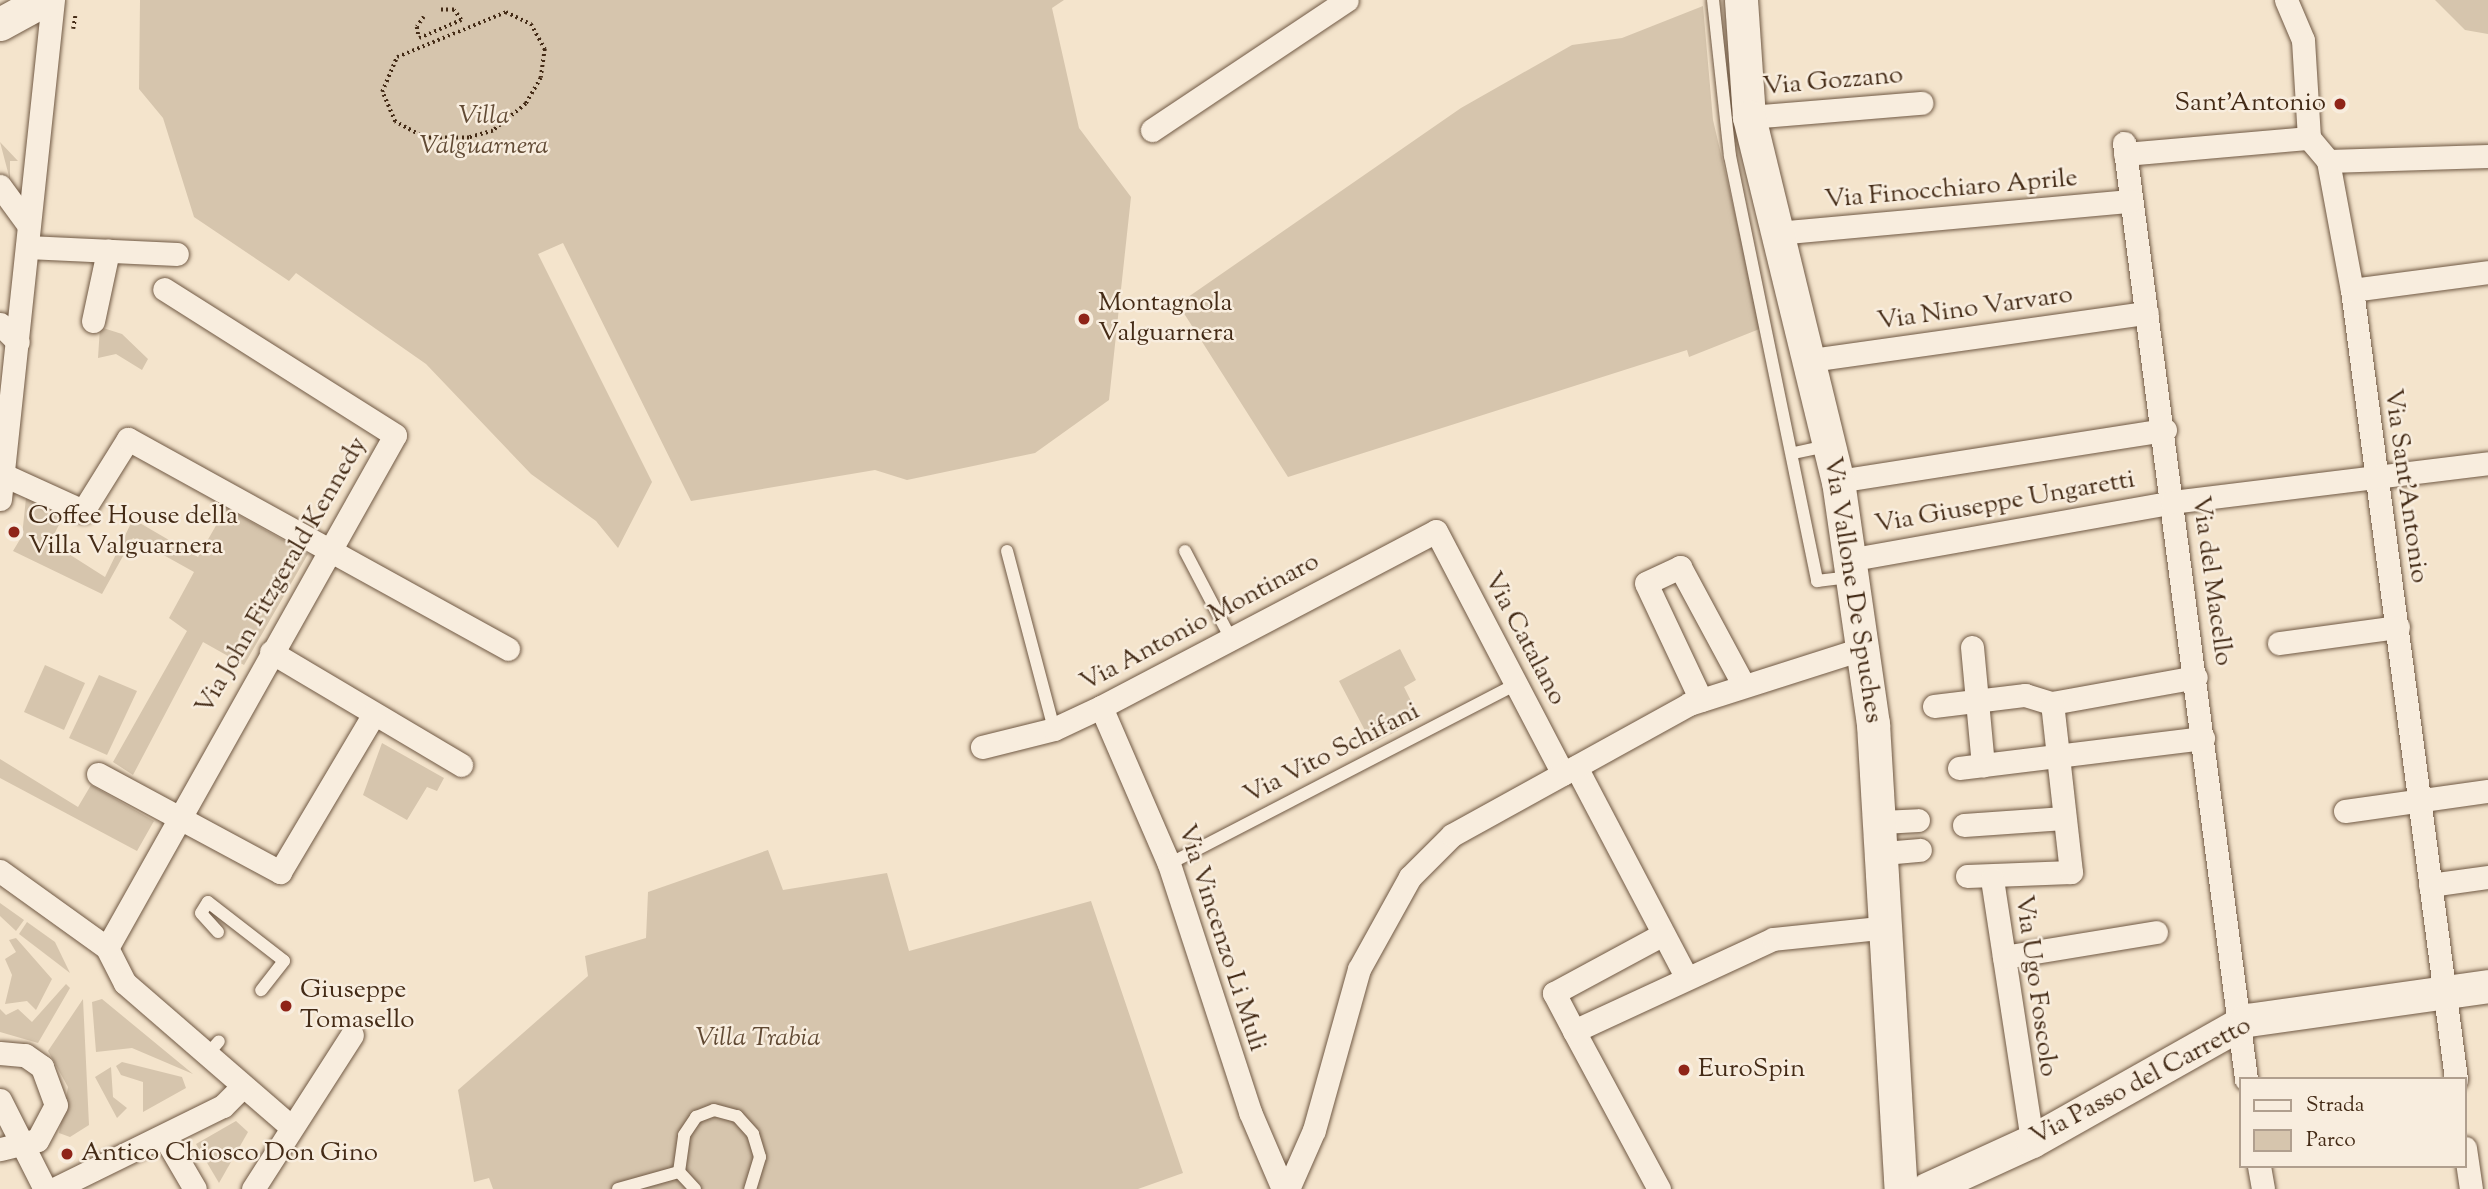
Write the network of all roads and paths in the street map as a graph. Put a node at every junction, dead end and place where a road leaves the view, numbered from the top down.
1 (1347, 0) edge
2 (1713, 0) edge
3 (1741, 0) edge
4 (2286, 0) edge
5 (44, 1) edge
6 (441, 10) dead end
7 (425, 17) dead end
8 (0, 24) edge
9 (1921, 103) dead end
10 (385, 105) joint
11 (1749, 117) junction
12 (1152, 130) dead end
13 (2309, 138) junction
14 (2488, 156) edge
15 (2328, 161) junction
16 (0, 186) edge
17 (2130, 201) junction
18 (27, 223) junction
19 (1777, 233) junction
20 (27, 247) junction
21 (108, 251) junction
22 (177, 254) dead end
23 (2488, 272) edge
24 (164, 289) dead end
25 (2352, 290) junction
26 (22, 295) junction
27 (0, 310) edge
28 (2147, 313) junction
29 (93, 321) dead end
30 (0, 324) edge
31 (18, 342) junction
32 (1811, 360) junction
33 (2165, 430) junction
34 (1830, 446) junction
35 (1794, 453) junction
36 (2488, 463) edge
37 (2373, 476) junction
38 (1838, 481) junction
39 (2, 487) edge
40 (2172, 502) junction
41 (1436, 531) joint
42 (329, 550) junction
43 (1007, 551) dead end
44 (1185, 551) dead end
45 (1850, 568) junction
46 (2398, 627) junction
47 (1231, 639) junction
48 (2279, 643) dead end
49 (1972, 647) dead end
50 (508, 649) dead end
51 (1861, 649) junction
52 (271, 652) junction
53 (2196, 677) junction
54 (1517, 684) junction
55 (1743, 684) junction
56 (1701, 700) junction
57 (1976, 701) junction
58 (2052, 703) junction
59 (1934, 706) dead end
60 (1101, 707) junction
61 (374, 714) junction
62 (1054, 729) junction
63 (2203, 738) junction
64 (982, 747) dead end
65 (2057, 760) junction
66 (461, 765) dead end
67 (1983, 765) junction
68 (1959, 768) dead end
69 (1569, 771) junction
70 (98, 774) dead end
71 (2488, 790) edge
72 (2419, 800) junction
73 (2345, 811) dead end
74 (177, 816) junction
75 (2064, 818) junction
76 (1918, 820) dead end
77 (1964, 825) dead end
78 (1883, 838) junction
79 (1920, 850) dead end
80 (1169, 864) junction
81 (0, 871) edge
82 (1967, 876) dead end
83 (2488, 877) edge
84 (1992, 880) junction
85 (2430, 885) junction
86 (1889, 926) junction
87 (218, 932) dead end
88 (2156, 932) dead end
89 (1663, 934) junction
90 (107, 948) junction
91 (2004, 957) junction
92 (1685, 975) junction
93 (2488, 986) edge
94 (261, 990) dead end
95 (2444, 990) junction
96 (2238, 1026) junction
97 (1574, 1031) junction
98 (352, 1035) dead end
99 (0, 1053) edge
100 (2246, 1077) edge
101 (2456, 1077) edge
102 (243, 1086) junction
103 (0, 1100) edge
104 (291, 1127) junction
105 (164, 1136) junction
106 (2032, 1141) junction
107 (24, 1147) junction
108 (0, 1149) edge
109 (2467, 1162) edge
110 (2259, 1168) edge
111 (679, 1172) junction
112 (45, 1189) edge
113 (54, 1189) edge
114 (195, 1189) edge
115 (253, 1189) edge
116 (618, 1189) edge
117 (695, 1189) edge
118 (750, 1189) edge
119 (1286, 1189) edge
120 (1659, 1189) edge
121 (1901, 1189) edge
122 (1927, 1189) edge
123 (2263, 1189) edge
124 (2471, 1189) edge

1 - 12 street
2 - 35 lane
3 - 11 street, Via Vallone De Spuches
4 - 13 street
5 - 8 street
5 - 18 street
6 - 7 path
9 - 11 street, Via Gozzano
10 - 10 path
11 - 19 street, Via Vallone De Spuches
13 - 15 street, Via Sant'Antonio
13 - 17 street, Via del Macello
14 - 15 street
15 - 25 street, Via Sant'Antonio
16 - 18 street
17 - 19 street, Via Finocchiaro Aprile
17 - 28 street, Via del Macello
18 - 20 street
19 - 32 street, Via Vallone De Spuches
20 - 21 street
20 - 26 street
21 - 22 street
21 - 29 street
23 - 25 street
24 - 42 street, Via John Fitzgerald Kennedy
25 - 37 street, Via Sant'Antonio
26 - 27 street
26 - 31 street
28 - 32 street, Via Nino Varvaro
28 - 33 street, Via del Macello
30 - 31 street
31 - 39 street
32 - 34 street, Via Vallone De Spuches
33 - 38 street
33 - 40 street, Via del Macello
34 - 35 lane
34 - 38 street, Via Vallone De Spuches
35 - 45 lane
36 - 37 street, Via Giuseppe Ungaretti
37 - 40 street, Via Giuseppe Ungaretti
37 - 46 street, Via Sant'Antonio
38 - 45 street, Via Vallone De Spuches
39 - 42 street
40 - 45 street, Via Giuseppe Ungaretti
40 - 53 street, Via del Macello
41 - 47 street, Via Antonio Montinaro
41 - 54 street, Via Catalano
42 - 50 street
42 - 52 street, Via John Fitzgerald Kennedy
43 - 62 lane
44 - 47 lane
45 - 51 street, Via Vallone De Spuches
46 - 48 street
46 - 72 street, Via Sant'Antonio
47 - 60 street, Via Antonio Montinaro
49 - 57 street
51 - 55 street
51 - 78 street, Via Vallone De Spuches
52 - 61 street
52 - 74 street, Via John Fitzgerald Kennedy
53 - 58 street
53 - 63 street, Via del Macello
54 - 69 street, Via Catalano
54 - 80 lane, Via Vito Schifani
55 - 56 street
55 - 56 street
56 - 69 street
57 - 58 street
57 - 59 street
57 - 67 street
58 - 65 street
60 - 62 street, Via Antonio Montinaro
60 - 80 street, Via Vincenzo Li Muli
61 - 66 street
61 - 74 street
62 - 64 street, Via Antonio Montinaro
63 - 65 street
63 - 96 street, Via del Macello
65 - 67 street
65 - 75 street
67 - 68 street
69 - 89 street, Via Catalano
69 - 119 street
70 - 74 street
71 - 72 street
72 - 73 street
72 - 85 street, Via Sant'Antonio
74 - 90 street, Via John Fitzgerald Kennedy
75 - 77 street
75 - 84 street
76 - 78 street
78 - 79 street
78 - 86 street, Via Vallone De Spuches
80 - 119 street, Via Vincenzo Li Muli
81 - 90 street
82 - 84 street
83 - 85 street
84 - 91 street, Via Ugo Foscolo
85 - 95 street, Via Sant'Antonio
86 - 92 street
86 - 121 street, Via Vallone De Spuches
87 - 94 lane
88 - 91 street
89 - 92 street, Via Catalano
89 - 97 street
90 - 102 street
91 - 106 street, Via Ugo Foscolo
92 - 97 street
93 - 95 street, Via Passo del Carretto
95 - 96 street, Via Passo del Carretto
95 - 101 street, Via Sant'Antonio
96 - 100 street, Via del Macello
96 - 106 street, Via Passo del Carretto
97 - 120 street
98 - 104 street
99 - 107 street
102 - 104 street
102 - 105 street
103 - 107 street
104 - 115 street
105 - 113 street
105 - 114 street
106 - 122 street, Via Passo del Carretto
107 - 108 street
107 - 112 street
109 - 124 street
110 - 123 street
111 - 116 lane
111 - 117 lane
111 - 118 lane

